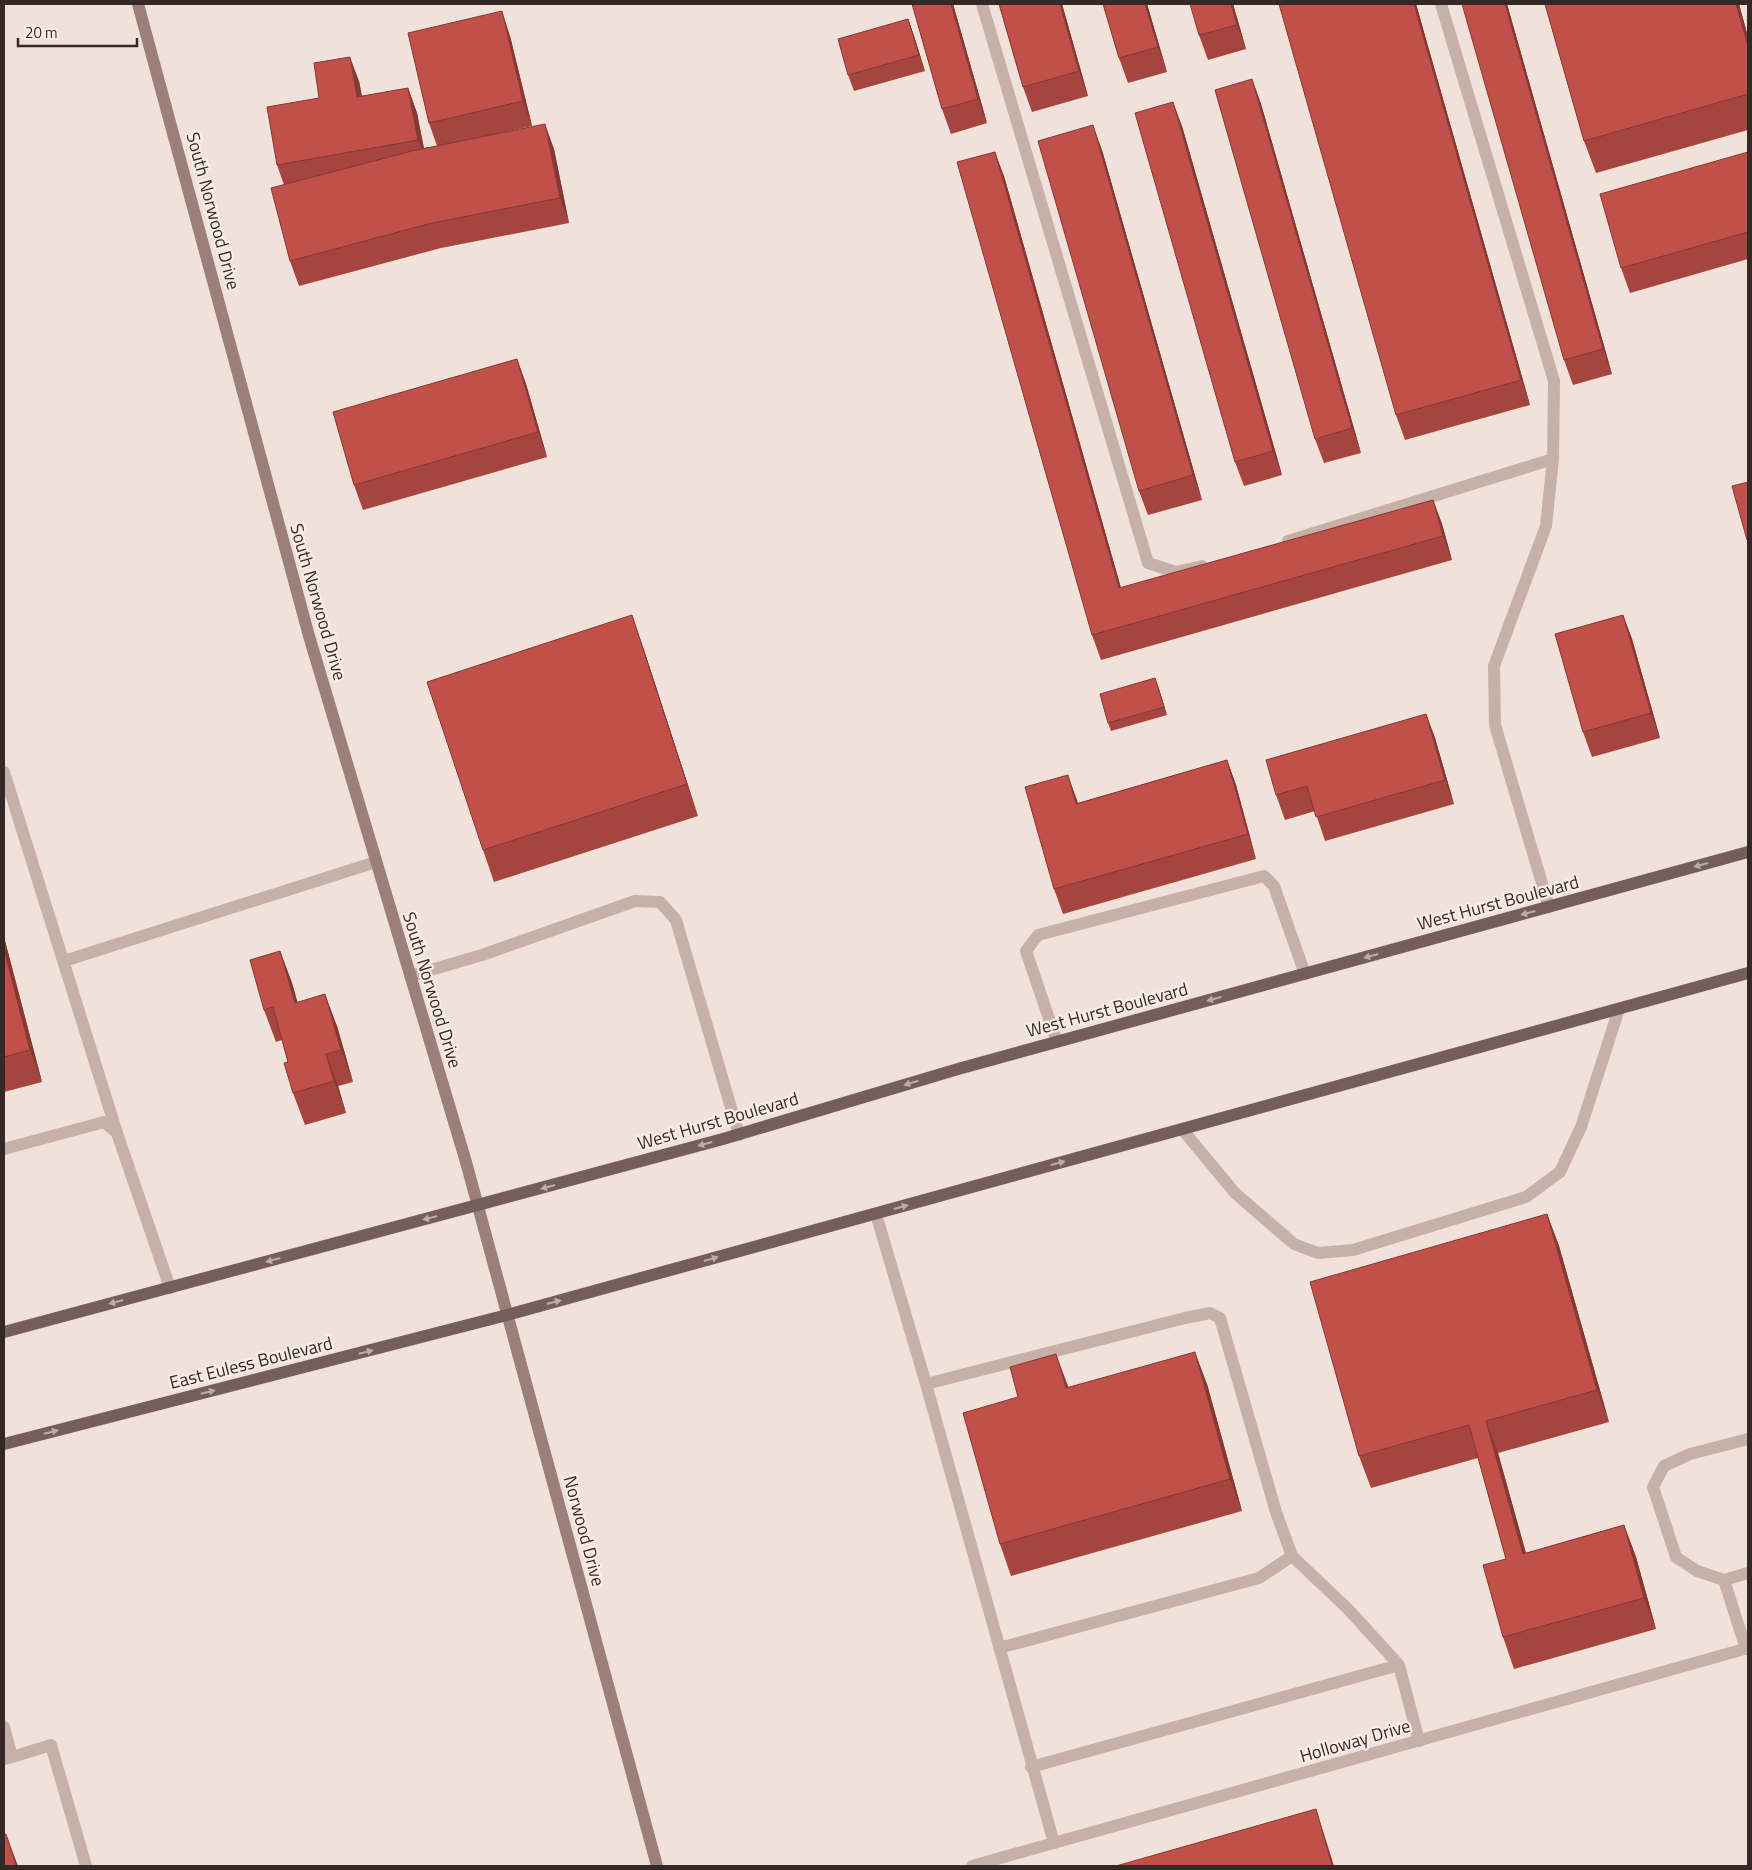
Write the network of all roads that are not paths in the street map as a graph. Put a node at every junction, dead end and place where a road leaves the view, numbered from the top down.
1 (138, 4) edge
2 (982, 4) edge
3 (1441, 4) edge
4 (1553, 459) junction
5 (1271, 546) edge
6 (1215, 563) edge
7 (4, 772) edge
8 (1748, 852) edge
9 (376, 862) junction
10 (1549, 907) junction
11 (64, 961) junction
12 (1748, 973) edge
13 (1305, 974) junction
14 (410, 976) junction
15 (1619, 1009) junction
16 (1057, 1042) junction
17 (1182, 1129) junction
18 (117, 1132) junction
19 (739, 1135) junction
20 (4, 1149) edge
21 (477, 1206) junction
22 (876, 1214) junction
23 (170, 1288) junction
24 (507, 1315) junction
25 (4, 1332) edge
26 (926, 1384) junction
27 (1748, 1439) edge
28 (4, 1444) edge
29 (1292, 1556) junction
30 (1748, 1573) edge
31 (1724, 1580) junction
32 (999, 1648) junction
33 (1747, 1649) edge
34 (1400, 1665) junction
35 (4, 1727) edge
36 (1419, 1741) junction
37 (8, 1758) edge
38 (1031, 1767) junction
39 (1054, 1843) junction
40 (86, 1866) edge
41 (657, 1866) edge
42 (972, 1866) edge

1 - 9 main road, South Norwood Drive
2 - 6 street
3 - 4 street
4 - 5 street
4 - 10 street
7 - 11 street
8 -> 10 main road, West Hurst Boulevard
9 - 11 street
9 - 14 main road, South Norwood Drive
10 -> 13 main road, West Hurst Boulevard
11 - 18 street
12 - 15 main road
13 -> 16 main road, West Hurst Boulevard
13 - 16 street
14 - 19 street
14 - 21 main road, South Norwood Drive
15 - 17 main road
15 - 17 street
16 -> 19 main road, West Hurst Boulevard
22 -> 17 main road
18 - 20 street
18 - 23 street
19 -> 21 main road, West Hurst Boulevard
21 -> 23 main road
21 - 24 main road, Norwood Drive
24 -> 22 main road
22 - 26 street
23 -> 25 main road
28 -> 24 main road, East Euless Boulevard
24 - 41 main road, Norwood Drive
26 - 29 street
26 - 32 street
27 - 31 street
29 - 32 street
29 - 34 street
30 - 31 street
31 - 33 street
32 - 38 street
33 - 36 street, Holloway Drive
34 - 36 street
34 - 38 street
35 - 37 street
36 - 39 street, Holloway Drive
37 - 40 street
38 - 39 street
39 - 42 street, Holloway Drive

